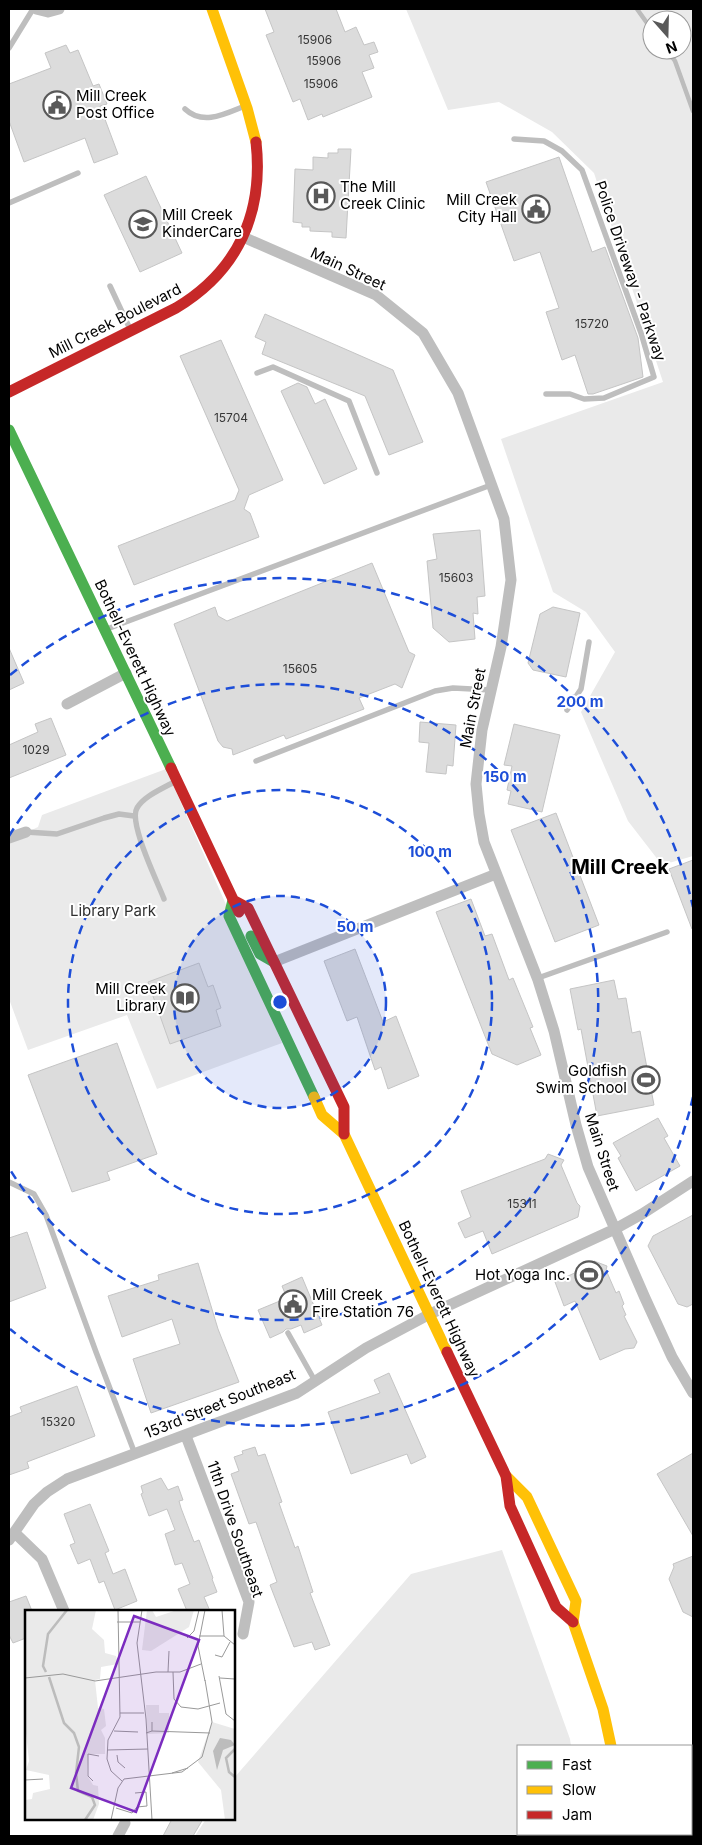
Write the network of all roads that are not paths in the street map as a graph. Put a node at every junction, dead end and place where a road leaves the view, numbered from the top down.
1 (35, 9) edge
2 (59, 9) edge
3 (212, 9) edge
4 (9, 48) edge
5 (246, 106) junction
6 (185, 109) dead end
7 (514, 139) dead end
8 (78, 172) dead end
9 (9, 203) edge
10 (243, 238) junction
11 (110, 286) dead end
12 (131, 331) junction
13 (257, 373) dead end
14 (9, 392) edge
15 (546, 394) dead end
16 (9, 430) edge
17 (377, 473) dead end
18 (491, 484) junction
19 (105, 629) junction
20 (589, 642) dead end
21 (126, 673) junction
22 (491, 690) junction
23 (67, 704) dead end
24 (567, 710) dead end
25 (256, 761) dead end
26 (176, 780) junction
27 (134, 816) junction
28 (26, 832) joint
29 (9, 838) edge
30 (496, 874) junction
31 (164, 899) dead end
32 (233, 900) junction
33 (667, 932) dead end
34 (274, 962) junction
35 (538, 978) junction
36 (344, 1134) junction
37 (693, 1181) edge
38 (9, 1182) edge
39 (615, 1228) junction
40 (430, 1314) junction
41 (288, 1333) dead end
42 (315, 1381) junction
43 (693, 1393) edge
44 (186, 1436) junction
45 (135, 1454) junction
46 (506, 1476) junction
47 (12, 1537) edge
48 (64, 1610) edge
49 (573, 1622) junction
50 (243, 1634) dead end
51 (611, 1745) edge
52 (125, 1823) dead end
53 (118, 1836) edge

1 - 2 street
1 - 4 lane
3 - 5 main road, Mill Creek Boulevard
5 - 6 lane
5 - 10 main road, Mill Creek Boulevard
7 - 15 lane, Police Driveway - Parkway
8 - 9 lane
10 - 12 main road, Mill Creek Boulevard
10 - 18 street, Main Street
11 - 12 lane
12 - 14 main road, Mill Creek Boulevard
13 - 17 lane
16 - 19 main road, Bothell-Everett Highway
18 - 19 lane
18 - 22 street, Main Street
19 - 21 main road, Bothell-Everett Highway
20 - 24 lane
21 - 23 street
21 - 26 main road, Bothell-Everett Highway
22 - 25 lane
22 - 30 street, Main Street
26 - 27 lane
26 - 32 main road, Bothell-Everett Highway
27 - 28 lane
27 - 31 lane
28 - 29 street
30 - 34 street
30 - 35 street, Main Street
32 - 34 main road, Bothell-Everett Highway
32 - 36 main road, Bothell-Everett Highway
33 - 35 lane
34 - 36 main road, Bothell-Everett Highway
35 - 39 street, Main Street
36 - 40 main road, Bothell-Everett Highway
37 - 39 street, 153rd Street Southeast
38 - 45 lane
39 - 40 street, 153rd Street Southeast
39 - 43 street, Main Street
40 - 42 street, 153rd Street Southeast
40 - 46 main road, Bothell-Everett Highway
41 - 42 lane
42 - 44 street, 153rd Street Southeast
44 - 45 street, 153rd Street Southeast
44 - 50 street, 11th Drive Southeast
45 - 47 street, 153rd Street Southeast
46 - 49 main road, Bothell-Everett Highway
46 - 49 main road, Bothell-Everett Highway
47 - 48 street
49 - 51 main road, Bothell-Everett Highway
52 - 53 street

